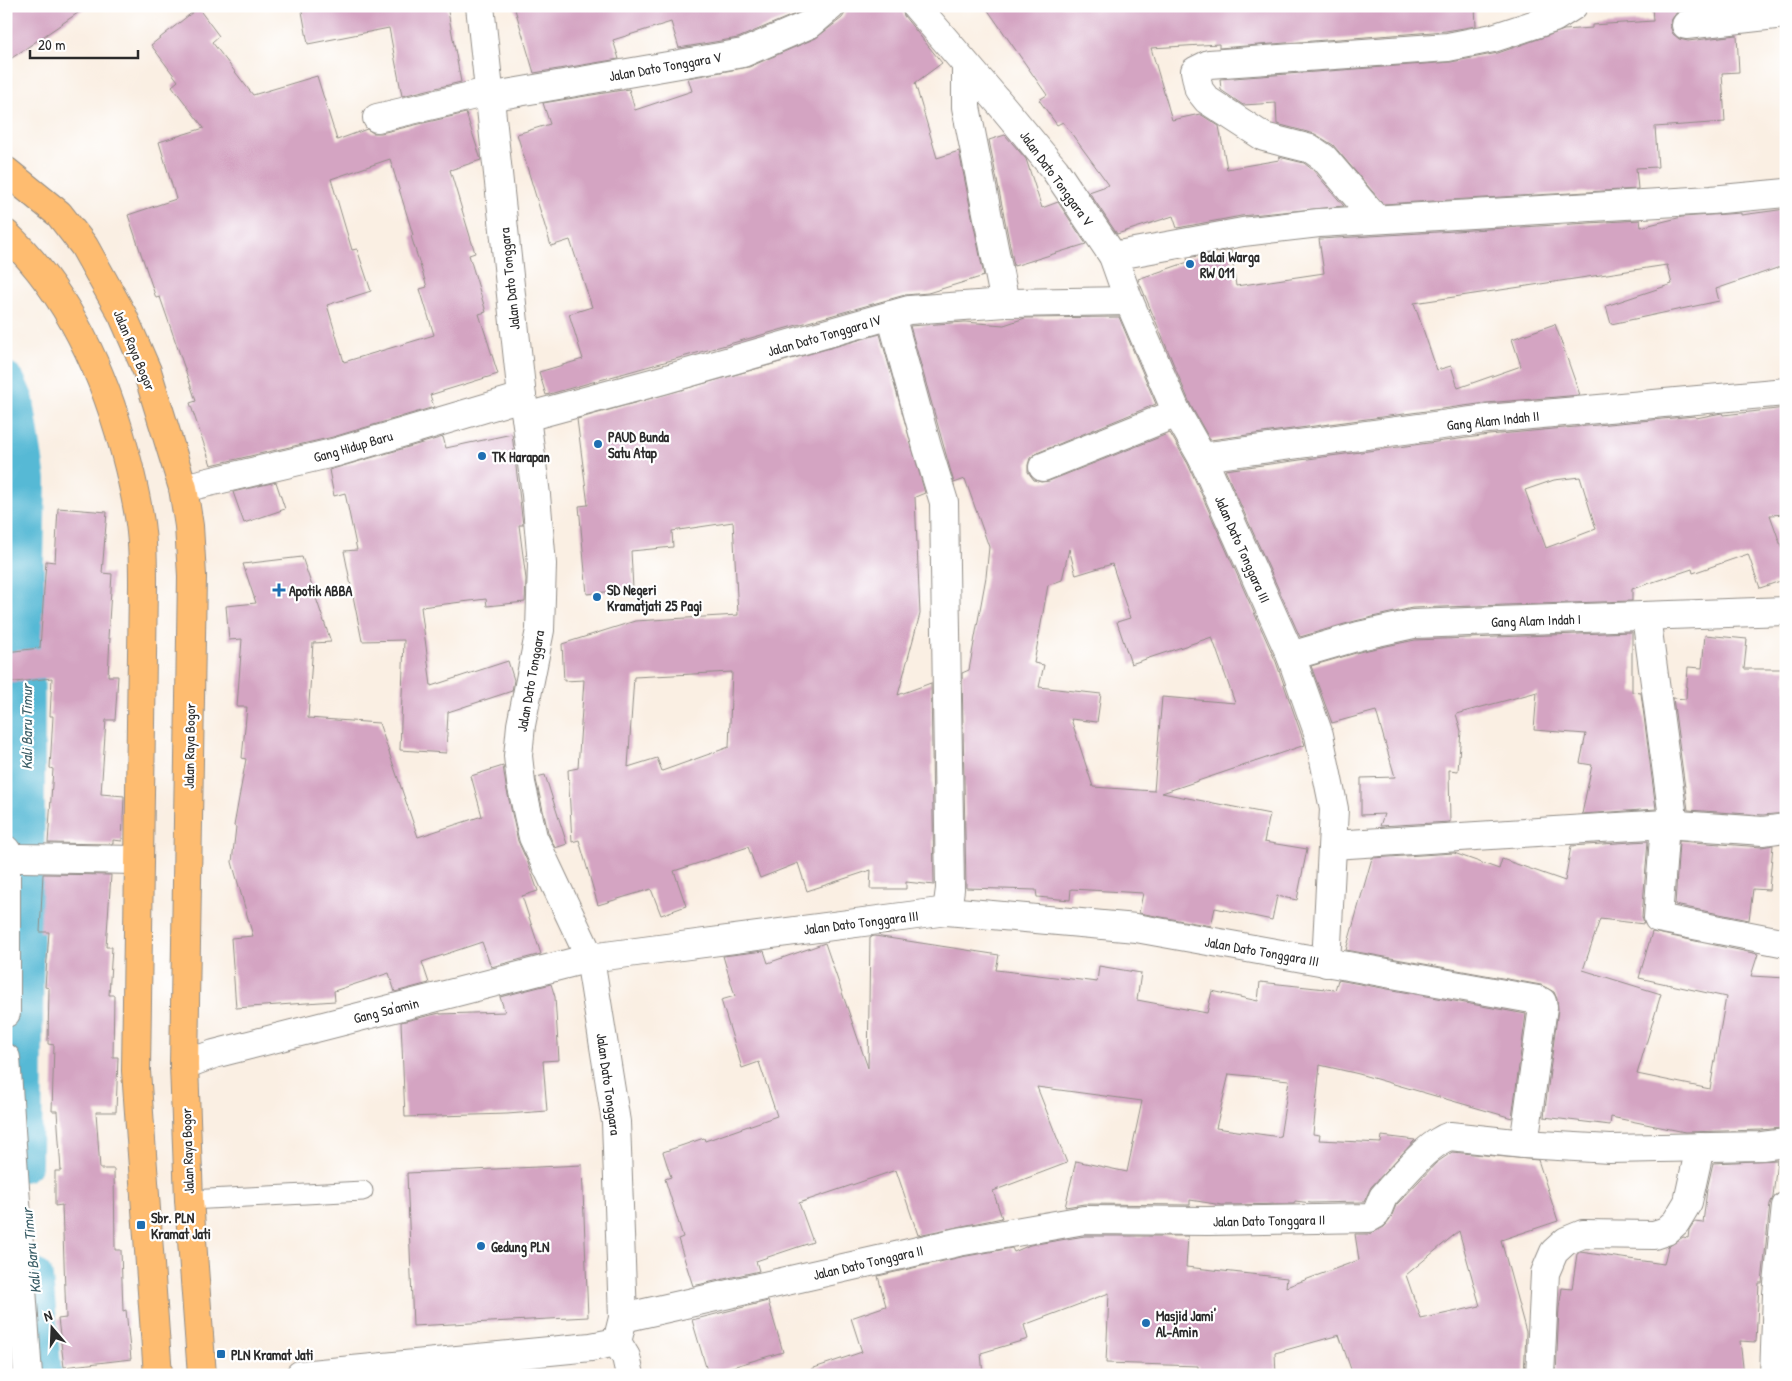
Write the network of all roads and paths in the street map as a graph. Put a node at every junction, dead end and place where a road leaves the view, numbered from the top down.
1 (480, 6) edge
2 (831, 6) edge
3 (916, 6) edge
4 (1573, 6) edge
5 (1786, 14) edge
6 (1686, 25) dead end
7 (966, 65) junction
8 (488, 95) junction
9 (377, 118) dead end
10 (6, 171) edge
11 (1786, 193) edge
12 (1376, 219) junction
13 (9, 242) edge
14 (1114, 256) junction
15 (1129, 301) junction
16 (1005, 302) junction
17 (891, 316) junction
18 (1786, 392) edge
19 (524, 407) junction
20 (1177, 413) junction
21 (1202, 457) junction
22 (1043, 467) dead end
23 (183, 488) junction
24 (1786, 611) edge
25 (1646, 616) junction
26 (1291, 656) junction
27 (1670, 825) junction
28 (1786, 828) edge
29 (1332, 845) junction
30 (18, 856) edge
31 (138, 860) junction
32 (947, 911) junction
33 (1786, 943) edge
34 (590, 958) junction
35 (1326, 963) junction
36 (6, 1013) edge
37 (6, 1058) edge
38 (184, 1065) junction
39 (1786, 1143) edge
40 (1524, 1144) junction
41 (1700, 1148) junction
42 (363, 1191) dead end
43 (189, 1200) junction
44 (1786, 1206) edge
45 (620, 1330) junction
46 (28, 1375) edge
47 (158, 1375) edge
48 (202, 1375) edge
49 (300, 1375) edge
50 (630, 1375) edge
51 (1540, 1375) edge
52 (1774, 1375) edge

1 - 8 street, Jalan Dato Tonggara
2 - 8 street, Jalan Dato Tonggara V
3 - 7 street, Jalan Dato Tonggara V
4 - 12 street
5 - 6 street
7 - 14 street, Jalan Dato Tonggara V
7 - 16 street
8 - 9 street, Jalan Dato Tonggara V
8 - 19 street, Jalan Dato Tonggara
10 - 23 highway, Jalan Raya Bogor
11 - 12 street
12 - 14 street
13 - 31 highway
14 - 15 street, Jalan Dato Tonggara V
15 - 16 street, Jalan Dato Tonggara IV
15 - 20 street, Jalan Dato Tonggara III
16 - 17 street, Jalan Dato Tonggara IV
17 - 19 street, Jalan Dato Tonggara IV
17 - 32 street
18 - 21 street, Gang Alam Indah II
19 - 23 street, Gang Hidup Baru
19 - 34 street, Jalan Dato Tonggara
20 - 21 street, Jalan Dato Tonggara III
20 - 22 street
21 - 26 street, Jalan Dato Tonggara III
23 - 38 highway, Jalan Raya Bogor
24 - 25 street, Gang Alam Indah I
25 - 26 street, Gang Alam Indah I
25 - 27 street
26 - 29 street, Jalan Dato Tonggara III
27 - 28 street
27 - 29 street
27 - 33 street
29 - 35 street, Jalan Dato Tonggara III
30 - 31 street
30 - 36 street
31 - 47 highway
32 - 34 street, Jalan Dato Tonggara III
32 - 35 street, Jalan Dato Tonggara III
34 - 38 street, Gang Sa'amin
34 - 45 street, Jalan Dato Tonggara
35 - 40 street
37 - 46 street
38 - 43 highway, Jalan Raya Bogor
39 - 41 street, Jalan Dato Tonggara II
40 - 41 street, Jalan Dato Tonggara II
40 - 45 street, Jalan Dato Tonggara II
41 - 51 street
42 - 43 lane
43 - 48 highway, Jalan Raya Bogor
44 - 52 street
45 - 49 street
45 - 50 street, Jalan Dato Tonggara

